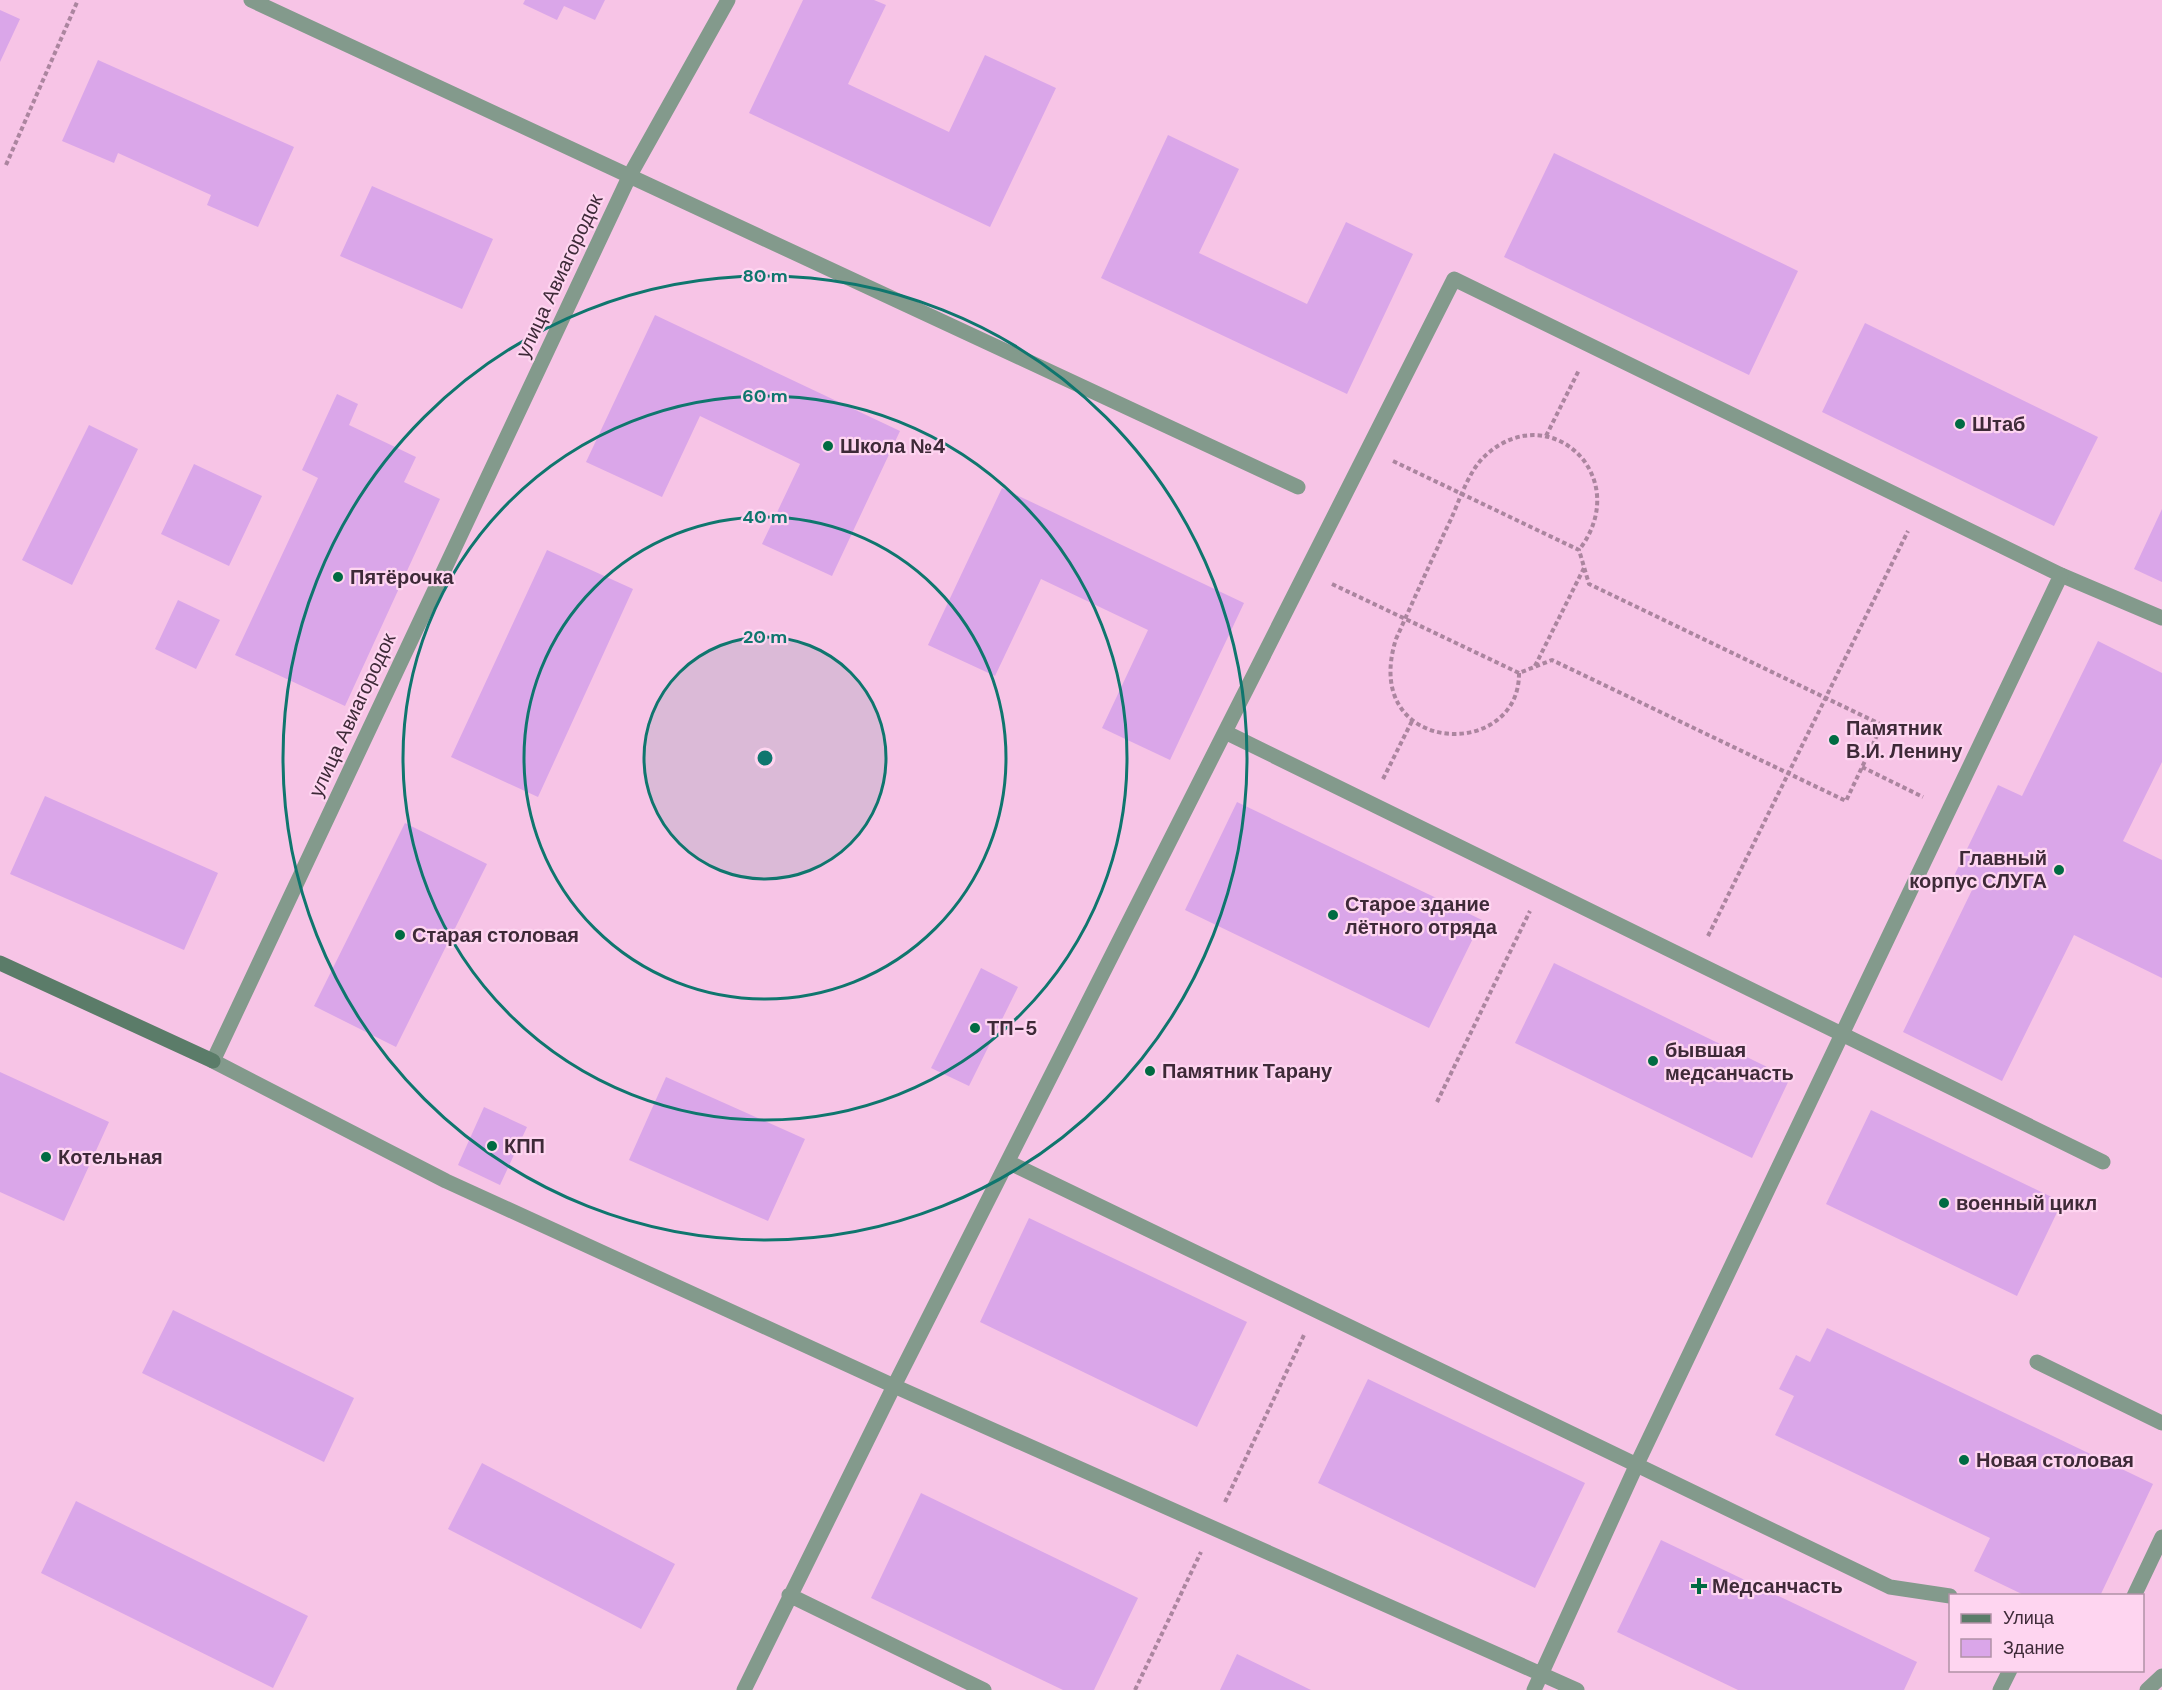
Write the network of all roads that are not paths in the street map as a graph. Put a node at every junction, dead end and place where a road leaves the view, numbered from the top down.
1 (251, 0) edge
2 (728, 0) edge
3 (630, 175) junction
4 (1298, 488) dead end
5 (2061, 575) junction
6 (2162, 618) edge
7 (1225, 732) junction
8 (0, 963) edge
9 (1842, 1033) junction
10 (213, 1062) junction
11 (1008, 1162) junction
12 (2103, 1162) dead end
13 (2037, 1362) dead end
14 (894, 1386) junction
15 (2162, 1423) edge
16 (1637, 1464) junction
17 (2162, 1537) edge
18 (2135, 1594) edge
19 (789, 1595) junction
20 (1949, 1596) edge
21 (2009, 1672) edge
22 (1542, 1674) junction
23 (2162, 1676) edge
24 (744, 1690) edge
25 (984, 1690) edge
26 (1534, 1690) edge
27 (1576, 1690) edge
28 (2000, 1690) edge
29 (2147, 1690) edge

1 - 3 street
2 - 3 street, улица Авиагородок
3 - 4 street
3 - 10 street, улица Авиагородок
5 - 6 street
5 - 7 street
5 - 9 street
7 - 9 street
7 - 11 street
8 - 10 street
9 - 12 street
9 - 16 street
10 - 14 street
11 - 14 street
11 - 16 street
13 - 15 street
14 - 19 street
14 - 22 street
16 - 20 street
16 - 22 street
17 - 18 street
19 - 24 street
19 - 25 street
21 - 28 street
22 - 26 street
22 - 27 street
23 - 29 street

